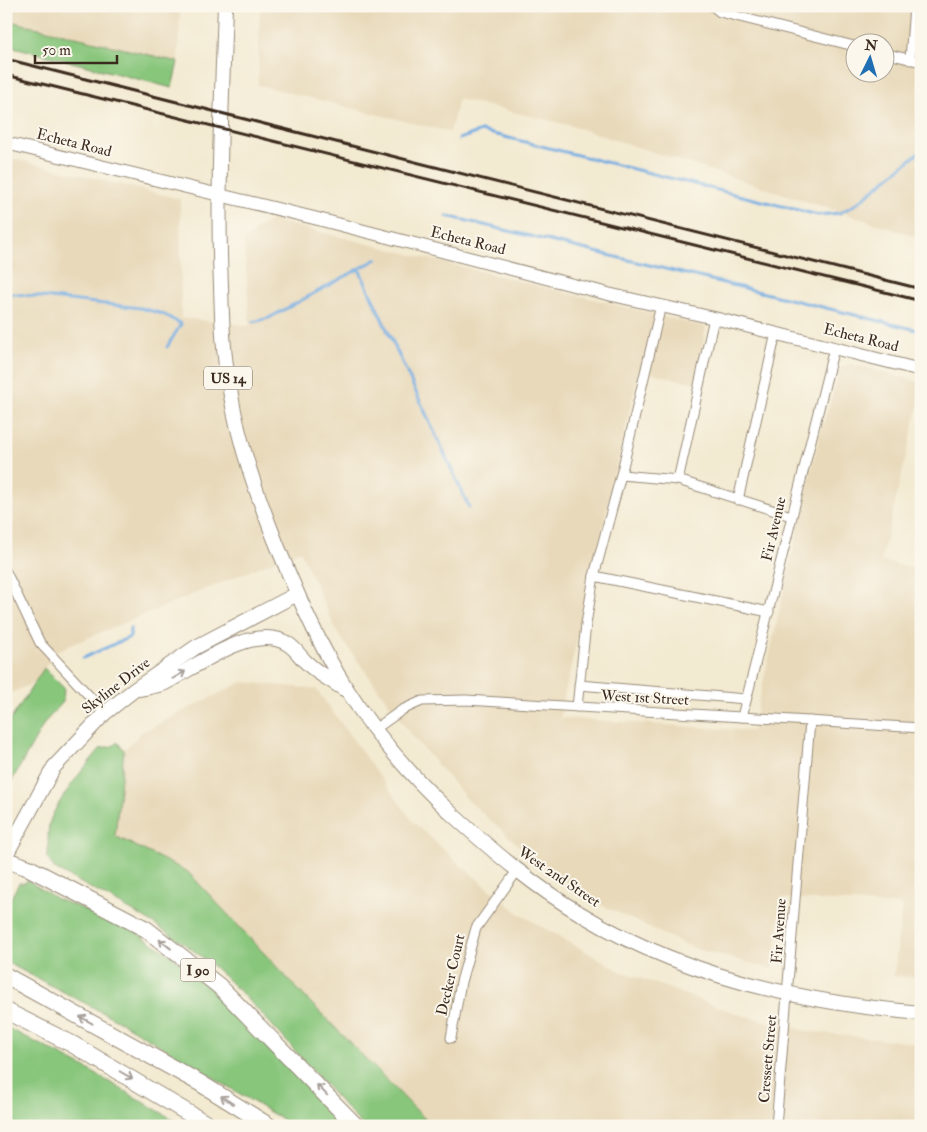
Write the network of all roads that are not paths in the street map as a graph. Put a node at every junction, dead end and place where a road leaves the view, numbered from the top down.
1 (225, 6) edge
2 (713, 6) edge
3 (914, 6) edge
4 (844, 43) edge
5 (894, 56) edge
6 (910, 60) junction
7 (921, 62) edge
8 (6, 142) edge
9 (219, 195) junction
10 (660, 305) junction
11 (714, 318) junction
12 (776, 333) junction
13 (834, 348) junction
14 (921, 370) edge
15 (622, 475) junction
16 (678, 480) junction
17 (738, 500) junction
18 (791, 516) junction
19 (6, 572) edge
20 (594, 576) junction
21 (296, 594) junction
22 (768, 612) junction
23 (579, 685) junction
24 (134, 690) junction
25 (347, 691) junction
26 (746, 699) junction
27 (577, 708) junction
28 (104, 713) junction
29 (742, 717) junction
30 (810, 721) junction
31 (921, 728) edge
32 (375, 729) junction
33 (6, 855) edge
34 (6, 860) edge
35 (517, 871) junction
36 (6, 976) edge
37 (788, 994) junction
38 (6, 1011) edge
39 (921, 1013) edge
40 (451, 1038) dead end
41 (210, 1126) edge
42 (269, 1126) edge
43 (356, 1126) edge
44 (776, 1126) edge

1 - 9 main road, US 14
2 - 4 street
3 - 6 street
5 - 6 street
6 - 7 street
8 - 9 street, Echeta Road
9 - 10 street, Echeta Road
9 - 21 main road, US 14
10 - 11 street, Echeta Road
10 - 15 street
11 - 12 street, Echeta Road
11 - 16 street
12 - 13 street, Echeta Road
12 - 17 street
13 - 14 street, Echeta Road
13 - 18 street, Fir Avenue
15 - 16 street
15 - 20 street
16 - 17 street
17 - 18 street
18 - 22 street, Fir Avenue
19 - 28 street
20 - 22 street
20 - 23 street
21 - 24 main road, Skyline Drive
21 - 25 main road, West 2nd Street
22 - 26 street, Fir Avenue
23 - 26 street
23 - 27 street
24 -> 25 main road
24 - 28 main road, Skyline Drive
25 - 32 main road, West 2nd Street
26 - 29 street, Fir Avenue
27 - 29 street, West 1st Street
27 - 32 street, West 1st Street
28 - 33 main road, Skyline Drive
29 - 30 street, West 1st Street
30 - 31 street, West 1st Street
30 - 37 street, Fir Avenue
32 - 35 main road, West 2nd Street
43 -> 34 highway, I 90
35 - 37 main road, West 2nd Street
35 - 40 street, Decker Court
42 -> 36 highway
37 - 39 main road, West 2nd Street
37 - 44 street, Cressett Street
38 -> 41 highway

